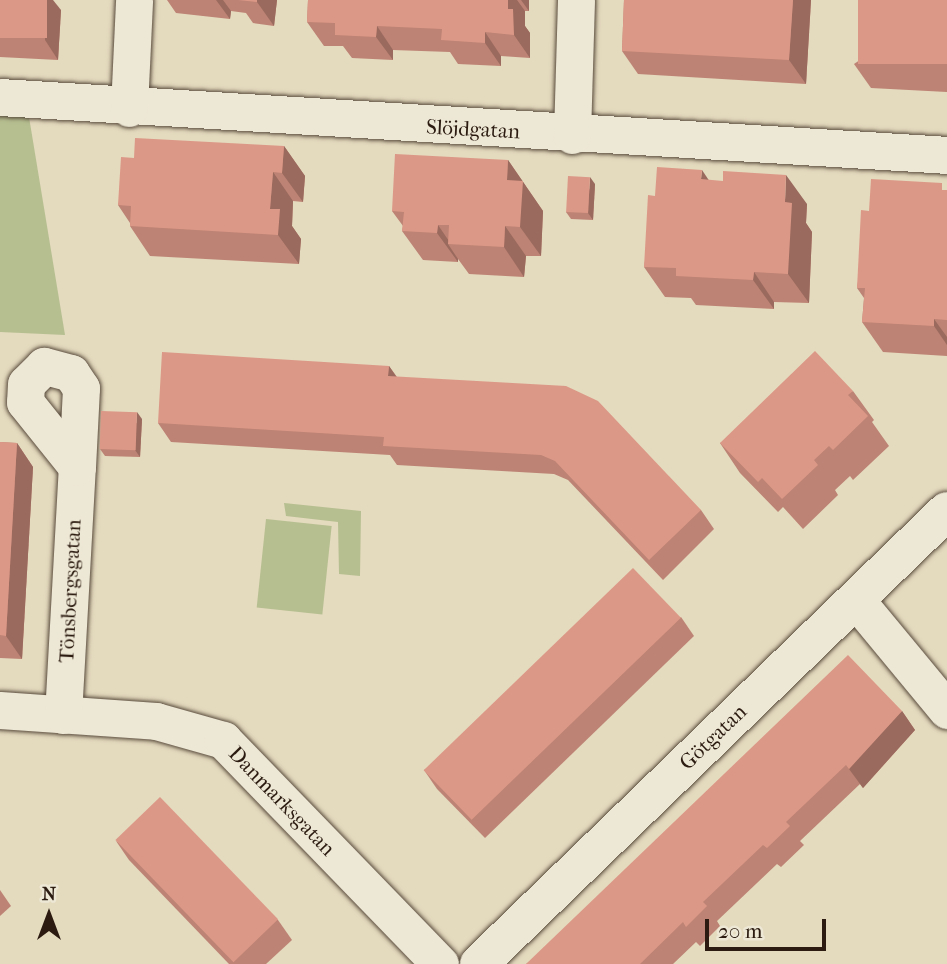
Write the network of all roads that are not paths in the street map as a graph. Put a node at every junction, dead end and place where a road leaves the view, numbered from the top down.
1 (134, 0) edge
2 (576, 0) edge
3 (0, 97) edge
4 (129, 108) junction
5 (572, 135) junction
6 (947, 155) edge
7 (77, 467) dead end
8 (947, 511) edge
9 (856, 600) junction
10 (0, 710) edge
11 (947, 710) edge
12 (63, 715) junction
13 (440, 964) edge
14 (478, 964) edge

1 - 4 street
2 - 5 street
3 - 4 street, Slöjdgatan
4 - 5 street, Slöjdgatan
5 - 6 street, Slöjdgatan
7 - 12 street, Tönsbergsgatan
8 - 9 street, Götgatan
9 - 11 street
9 - 14 street, Götgatan
10 - 12 street, Danmarksgatan
12 - 13 street, Danmarksgatan

